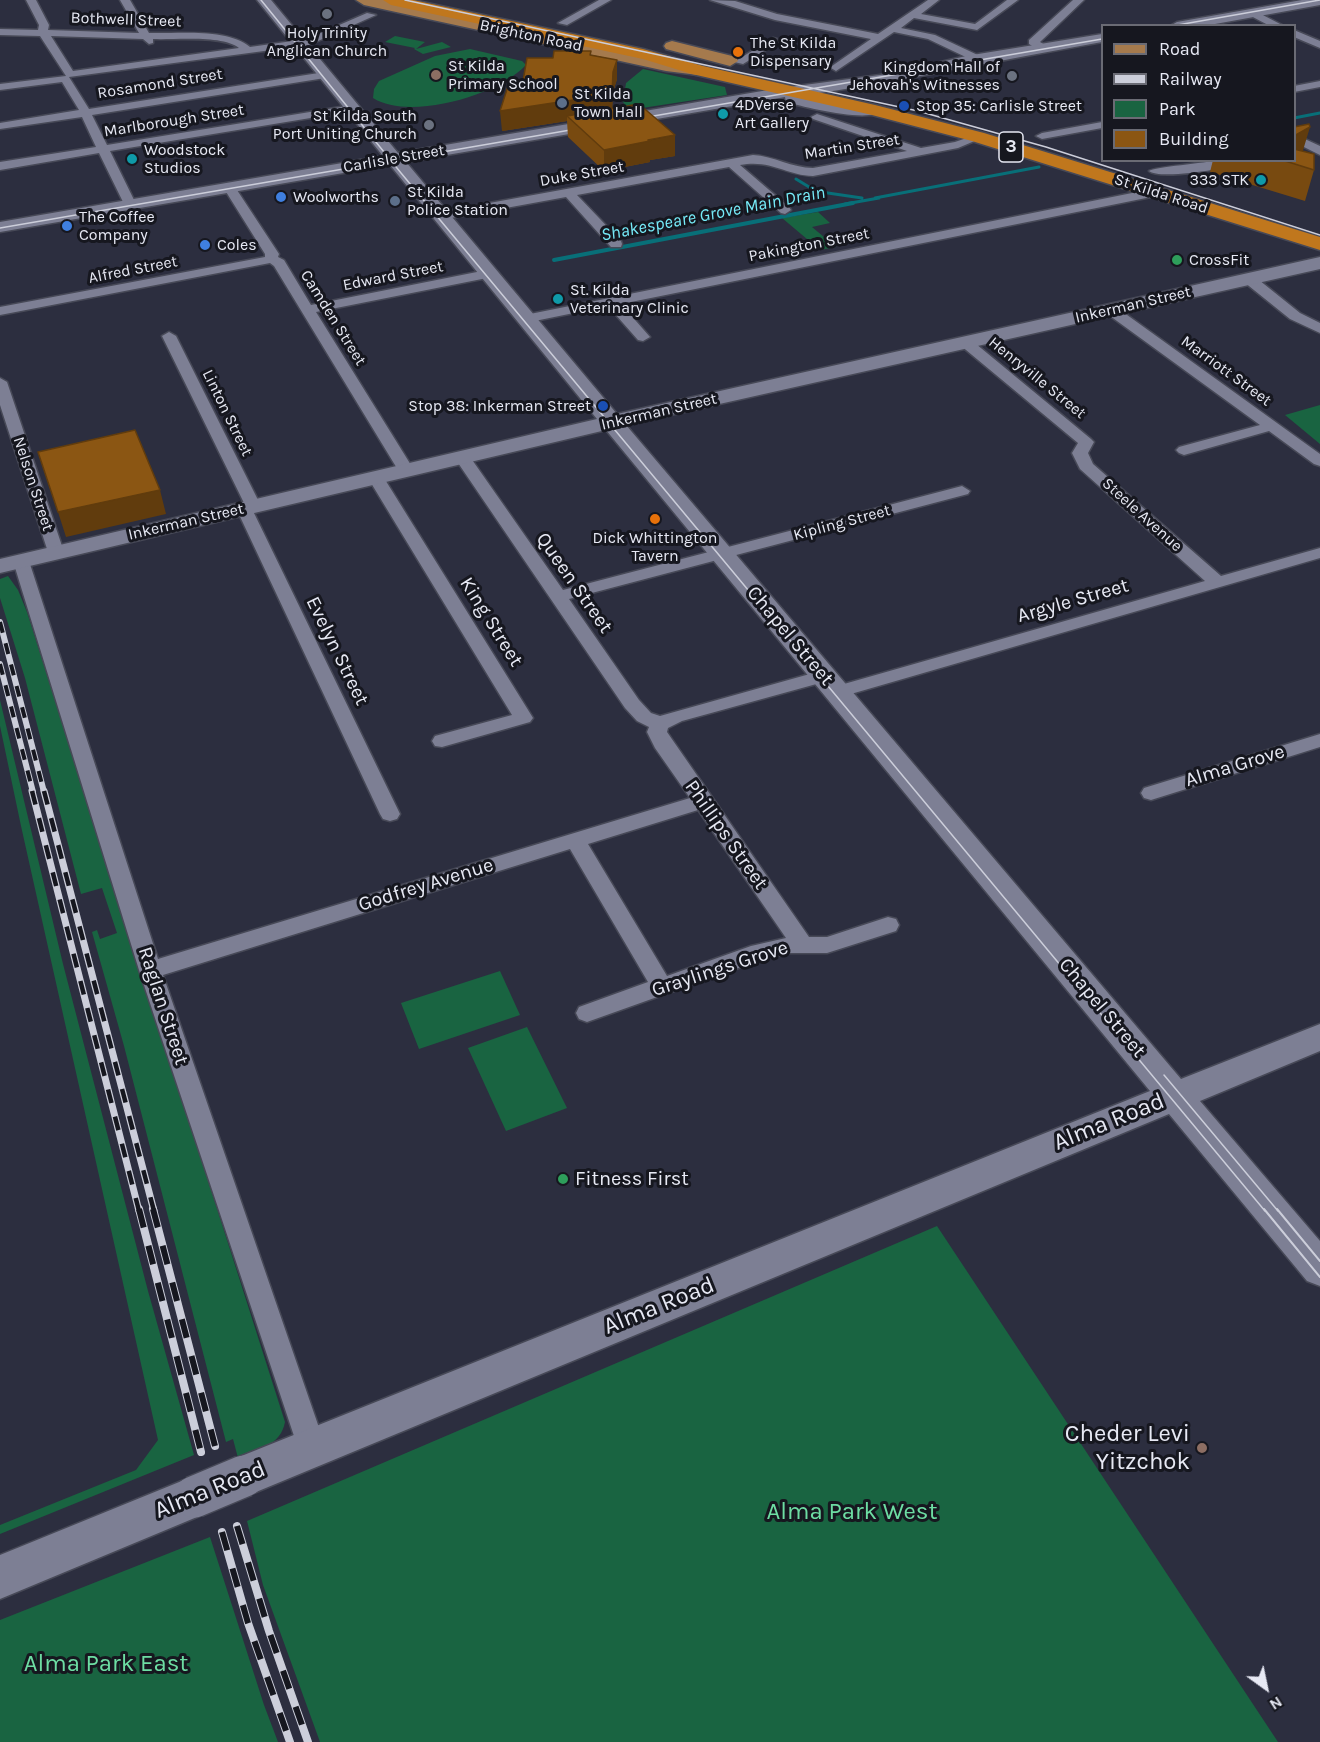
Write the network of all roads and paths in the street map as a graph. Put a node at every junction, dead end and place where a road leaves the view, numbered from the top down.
1 (31, 0) edge
2 (125, 0) edge
3 (264, 0) edge
4 (393, 0) edge
5 (426, 0) edge
6 (453, 0) edge
7 (606, 0) edge
8 (715, 0) edge
9 (934, 0) edge
10 (1013, 0) edge
11 (1079, 0) edge
12 (1320, 1) edge
13 (367, 5) edge
14 (1252, 13) junction
15 (913, 15) junction
16 (1189, 24) edge
17 (1275, 24) edge
18 (554, 28) junction
19 (893, 29) junction
20 (0, 32) edge
21 (1296, 34) edge
22 (49, 36) junction
23 (0, 37) edge
24 (148, 38) junction
25 (880, 38) junction
26 (1101, 38) edge
27 (773, 41) dead end
28 (298, 42) junction
29 (1320, 45) edge
30 (1043, 48) junction
31 (248, 50) junction
32 (233, 51) junction
33 (640, 57) junction
34 (972, 60) junction
35 (734, 62) junction
36 (766, 68) dead end
37 (325, 75) junction
38 (68, 76) junction
39 (901, 77) junction
40 (840, 79) junction
41 (744, 81) junction
42 (1320, 84) edge
43 (0, 87) edge
44 (792, 87) junction
45 (1296, 89) edge
46 (768, 95) junction
47 (895, 96) joint
48 (734, 101) junction
49 (353, 108) junction
50 (875, 110) junction
51 (86, 112) junction
52 (817, 117) dead end
53 (1101, 125) edge
54 (0, 126) edge
55 (1020, 129) dead end
56 (1042, 136) junction
57 (978, 137) junction
58 (1296, 138) edge
59 (1317, 147) edge
60 (1083, 148) dead end
61 (104, 149) junction
62 (1296, 149) edge
63 (921, 152) junction
64 (393, 159) junction
65 (1234, 162) edge
66 (731, 163) junction
67 (1133, 164) dead end
68 (0, 166) edge
69 (1194, 178) joint
70 (1129, 183) junction
71 (229, 187) junction
72 (1157, 192) junction
73 (569, 193) junction
74 (130, 204) junction
75 (1098, 204) junction
76 (785, 210) dead end
77 (440, 216) junction
78 (0, 226) edge
79 (616, 244) dead end
80 (1320, 244) edge
81 (271, 259) junction
82 (1320, 263) edge
83 (487, 274) junction
84 (1249, 279) junction
85 (612, 302) junction
86 (306, 310) junction
87 (1111, 310) junction
88 (0, 311) edge
89 (525, 319) junction
90 (1320, 329) edge
91 (169, 336) dead end
92 (643, 337) dead end
93 (965, 342) junction
94 (0, 381) edge
95 (612, 422) junction
96 (1272, 426) junction
97 (1086, 442) joint
98 (1184, 450) dead end
99 (462, 457) junction
100 (1320, 461) edge
101 (406, 470) junction
102 (376, 477) junction
103 (962, 491) dead end
104 (249, 507) junction
105 (56, 552) junction
106 (722, 553) junction
107 (1320, 553) edge
108 (10, 563) edge
109 (1218, 583) junction
110 (557, 597) junction
111 (831, 684) junction
112 (660, 724) junction
113 (1320, 740) edge
114 (442, 741) dead end
115 (1151, 793) dead end
116 (703, 801) junction
117 (390, 814) dead end
118 (576, 841) junction
119 (888, 925) dead end
120 (802, 944) junction
121 (150, 970) junction
122 (662, 987) junction
123 (587, 1013) dead end
124 (1320, 1037) edge
125 (1175, 1096) junction
126 (1320, 1269) edge
127 (312, 1448) junction
128 (0, 1577) edge

1 - 22 street
2 - 24 street
3 - 28 street, Chapel Street
4 - 13 main road
4 - 18 highway, Brighton Road / 3
5 - 18 highway, Brighton Road / 3
6 - 18 main road, Brighton Road
7 - 18 street
8 - 25 street
9 - 15 street
10 - 15 street
11 - 30 street
12 - 14 street
13 - 28 street
13 - 33 main road, Brighton Road
14 - 16 street
14 - 17 street
15 - 19 street
18 - 33 highway, Brighton Road / 3
18 - 35 highway, Brighton Road / 3
19 - 25 street
19 - 34 street
20 - 22 street, Bothwell Street
21 - 29 street
22 - 23 street, Bothwell Street
22 - 24 street, Bothwell Street
22 - 38 street
24 - 31 street, Bothwell Street
24 - 32 street, Bothwell Street
25 - 40 street
26 - 30 street
27 - 35 street
28 - 31 street
28 - 37 street, Chapel Street
30 - 34 street
31 - 32 street
32 - 38 street
33 - 41 highway, Brighton Road / 3
34 - 39 street
34 - 40 street
35 - 36 highway, Brighton Road / 3
37 - 49 street, Chapel Street
37 - 51 street, Rosamond Street
38 - 43 street
38 - 51 street
39 - 40 street
39 - 47 street
40 - 44 highway, Brighton Road / 3
40 - 47 highway, 3
41 - 44 highway, Brighton Road / 3
41 - 48 street
42 - 45 street
44 - 46 street, Carlisle Street
44 - 50 highway, St Kilda Road / 3
46 - 48 street, Carlisle Street
46 - 50 street
48 - 64 street, Carlisle Street
49 - 61 street, Marlborough Street
49 - 64 street, Chapel Street
50 - 57 highway, St Kilda Road / 3
51 - 54 street, Rosamond Street
51 - 61 street
52 - 63 street
53 - 56 street
55 - 56 highway, 3
56 - 60 highway, 3
57 - 63 street, Martin Street
57 - 70 highway, St Kilda Road / 3
58 - 59 street
59 - 62 street
61 - 68 street, Marlborough Street
61 - 74 street
63 - 66 street, Martin Street
64 - 71 street, Carlisle Street
64 - 77 street, Chapel Street
65 - 69 street
66 - 73 street, Duke Street
66 - 76 street
67 - 69 highway, St Kilda Road
70 - 72 highway, St Kilda Road / 3
70 - 75 street, Pakington Street
71 - 74 street, Carlisle Street
71 - 81 street, Camden Street
72 - 75 street, Pakington Street
72 - 80 highway, St Kilda Road / 3
73 - 77 street, Duke Street
73 - 79 street
74 - 78 street, Carlisle Street
75 - 85 street, Pakington Street
77 - 83 street, Chapel Street
81 - 86 street, Camden Street
81 - 88 street, Alfred Street
82 - 84 street, Inkerman Street
83 - 86 street, Edward Street
83 - 89 street, Chapel Street
84 - 87 street, Inkerman Street
84 - 90 street
85 - 89 street, Pakington Street
85 - 92 street
86 - 101 street, Camden Street
87 - 93 street, Inkerman Street
87 - 96 street, Marriott Street
89 - 95 street, Chapel Street
91 - 104 street, Linton Street
93 - 95 street, Inkerman Street
93 - 97 street, Henryville Street
94 - 105 street, Nelson Street
95 - 99 street, Inkerman Street
95 - 106 street, Chapel Street
96 - 98 street
96 - 100 street, Marriott Street
97 - 109 street, Steele Avenue
99 - 101 street, Inkerman Street
99 - 110 street, Queen Street
101 - 102 street, Inkerman Street
102 - 104 street, Inkerman Street
102 - 114 street, King Street
103 - 106 street, Kipling Street
104 - 105 street, Inkerman Street
104 - 117 street, Evelyn Street
105 - 108 street, Inkerman Street
106 - 110 street, Kipling Street
106 - 111 street, Chapel Street
107 - 109 street, Argyle Street
108 - 121 street, Raglan Street
109 - 111 street, Argyle Street
110 - 112 street, Queen Street
111 - 112 street, Argyle Street
111 - 125 street, Chapel Street
112 - 116 street, Phillips Street
113 - 115 street, Alma Grove
116 - 118 street, Godfrey Avenue
116 - 120 street, Phillips Street
118 - 121 street, Godfrey Avenue
118 - 122 street
119 - 120 street, Graylings Grove
120 - 122 street, Graylings Grove
121 - 127 street, Raglan Street
122 - 123 street, Graylings Grove
124 - 125 street, Alma Road
125 - 126 street, Chapel Street
125 - 127 street, Alma Road
127 - 128 street, Alma Road, bridge

